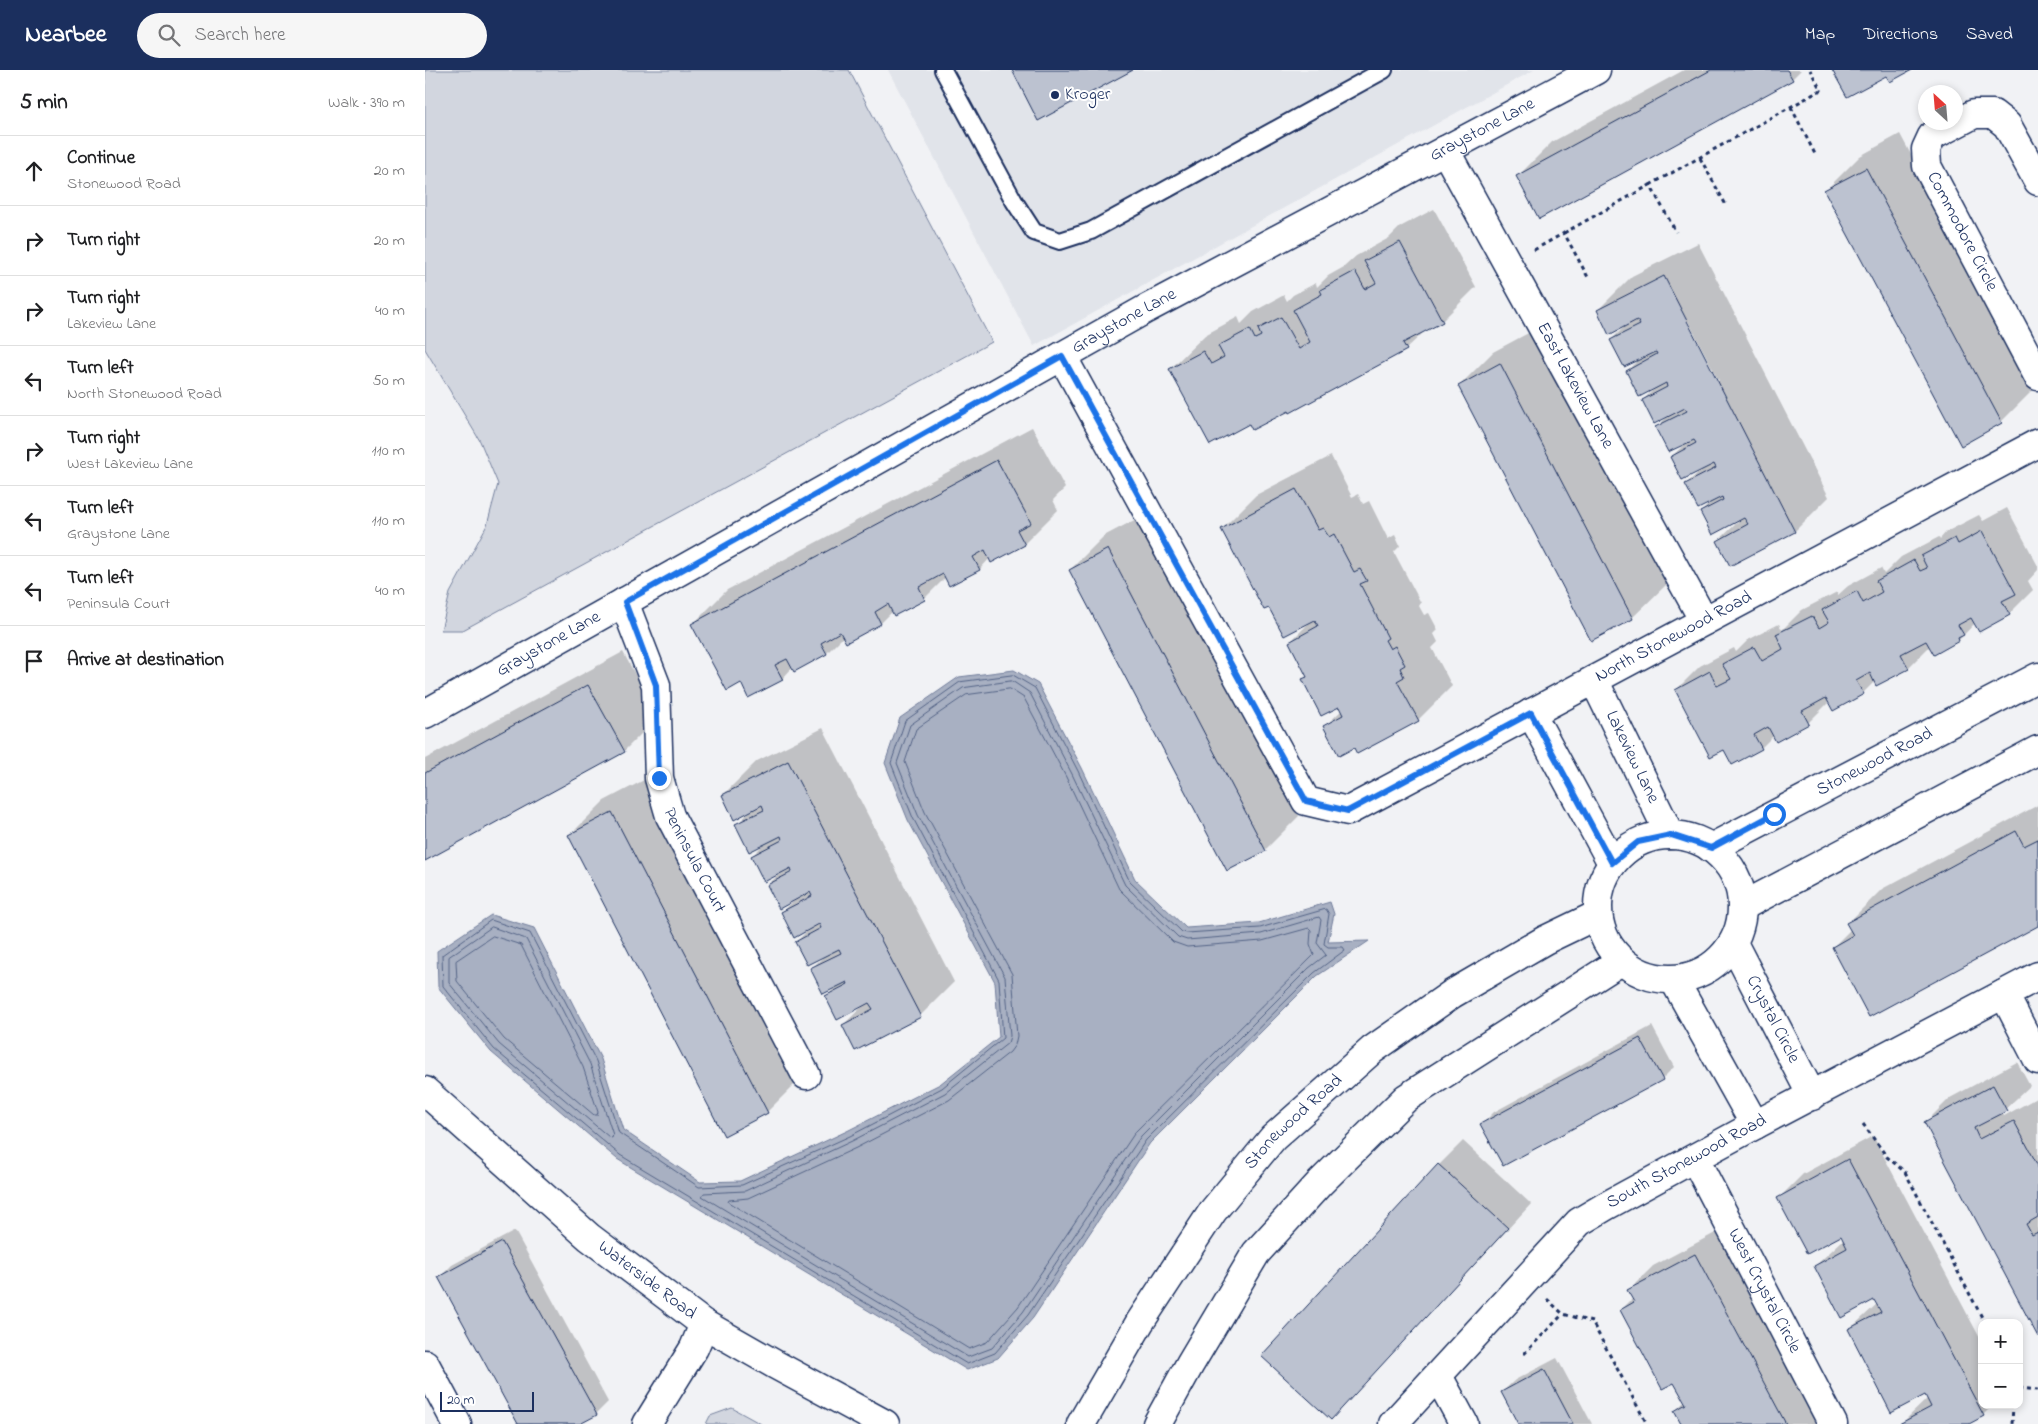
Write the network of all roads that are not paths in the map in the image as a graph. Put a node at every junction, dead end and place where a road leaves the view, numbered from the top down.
1 (943, 70) edge
2 (1384, 70) edge
3 (1596, 70) edge
4 (1445, 150) junction
5 (2038, 181) edge
6 (1062, 356) junction
7 (2038, 376) edge
8 (2038, 443) edge
9 (625, 602) junction
10 (1704, 621) junction
11 (2038, 677) edge
12 (1594, 680) junction
13 (1531, 713) junction
14 (425, 714) edge
15 (2038, 750) edge
16 (1671, 835) junction
17 (1711, 848) junction
18 (1612, 863) junction
19 (1743, 906) junction
20 (1597, 915) junction
21 (1733, 942) junction
22 (1621, 961) junction
23 (2038, 976) edge
24 (1674, 980) junction
25 (2004, 994) junction
26 (2038, 1060) edge
27 (807, 1075) dead end
28 (428, 1092) edge
29 (1812, 1096) junction
30 (1755, 1125) junction
31 (1695, 1158) junction
32 (705, 1324) junction
33 (425, 1366) edge
34 (1438, 1376) junction
35 (457, 1424) edge
36 (647, 1424) edge
37 (885, 1424) edge
38 (1081, 1424) edge
39 (1157, 1424) edge
40 (1393, 1424) edge
41 (1463, 1424) edge
42 (1833, 1424) edge

1 - 2 lane
3 - 4 street, Graystone Lane
4 - 6 street, Graystone Lane
4 - 10 street, East Lakeview Lane
5 - 7 street, Commodore Circle
6 - 9 street, Graystone Lane
6 - 13 street, North Stonewood Road
8 - 10 street, North Stonewood Road
9 - 14 street, Graystone Lane
9 - 27 street, Peninsula Court
10 - 12 street, North Stonewood Road
11 - 17 street, Stonewood Road
12 - 13 street, North Stonewood Road
12 - 16 street, Lakeview Lane
13 - 18 street
15 - 19 street
16 - 17 street
16 - 18 street
17 - 19 street
18 - 20 street
19 - 21 street
20 - 22 street
20 - 38 street, Stonewood Road
21 - 24 street
21 - 29 street, Crystal Circle
22 - 24 street
22 - 39 street
23 - 25 street, South Stonewood Road
24 - 30 street
25 - 26 street
25 - 29 street, South Stonewood Road
28 - 32 street, Waterside Road
29 - 30 street, South Stonewood Road
30 - 31 street, South Stonewood Road
31 - 34 street, South Stonewood Road
31 - 42 street, West Crystal Circle
32 - 36 street
32 - 37 street, Waterside Road
33 - 35 street
34 - 40 street, South Stonewood Road
34 - 41 street

